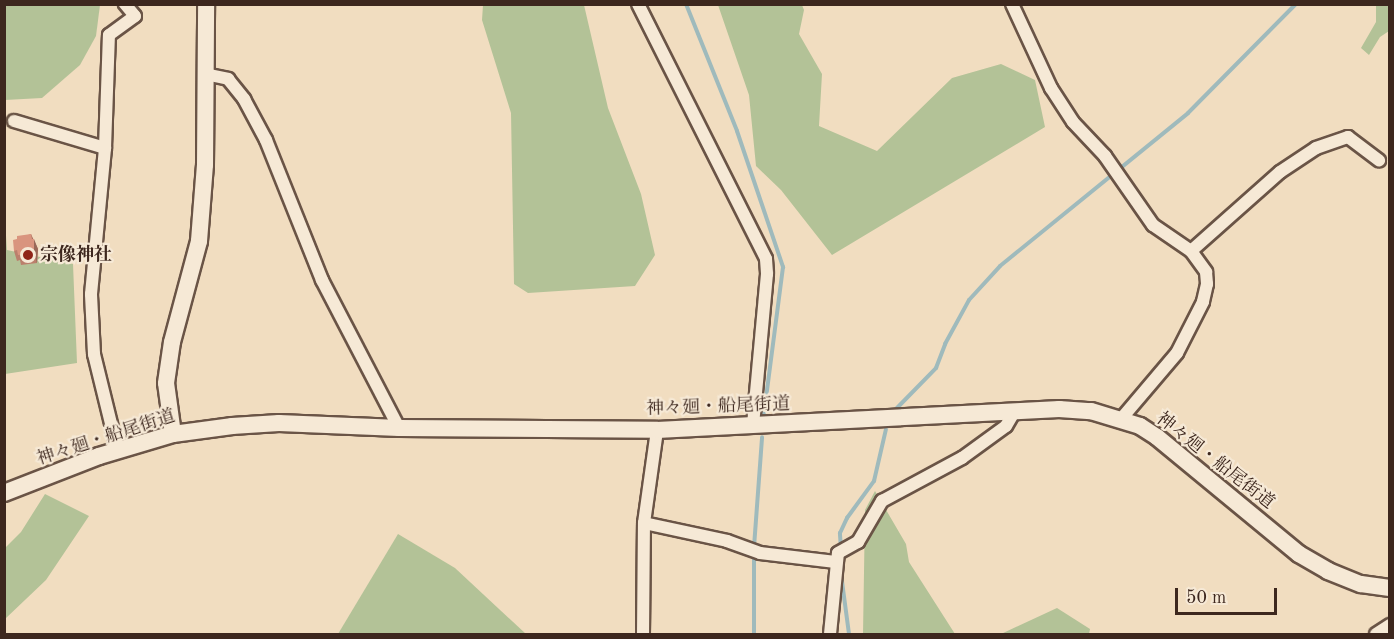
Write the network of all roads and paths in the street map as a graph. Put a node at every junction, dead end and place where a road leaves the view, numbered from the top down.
1 (125, 4) edge
2 (206, 4) edge
3 (638, 4) edge
4 (1012, 4) edge
5 (205, 74) junction
6 (14, 121) dead end
7 (105, 148) junction
8 (1379, 160) dead end
9 (1191, 251) junction
10 (1014, 412) junction
11 (1121, 419) junction
12 (759, 425) junction
13 (399, 428) junction
14 (657, 430) junction
15 (172, 434) junction
16 (118, 452) junction
17 (4, 493) edge
18 (644, 523) junction
19 (841, 554) junction
20 (1389, 588) edge
21 (1389, 625) edge
22 (643, 634) edge
23 (830, 634) edge
24 (1376, 634) edge

1 - 7 street
2 - 5 street
3 - 12 street
4 - 9 street
5 - 13 street
5 - 15 street
6 - 7 street
7 - 16 street
8 - 9 street
9 - 11 street
10 - 11 street, 神々廻・船尾街道
10 - 12 street, 神々廻・船尾街道
10 - 19 street
11 - 20 street, 神々廻・船尾街道
12 - 14 street, 神々廻・船尾街道
13 - 14 street, 神々廻・船尾街道
13 - 15 street, 神々廻・船尾街道
14 - 18 street
15 - 16 street, 神々廻・船尾街道
16 - 17 street, 神々廻・船尾街道
18 - 19 street
18 - 22 street
19 - 23 street
21 - 24 street

